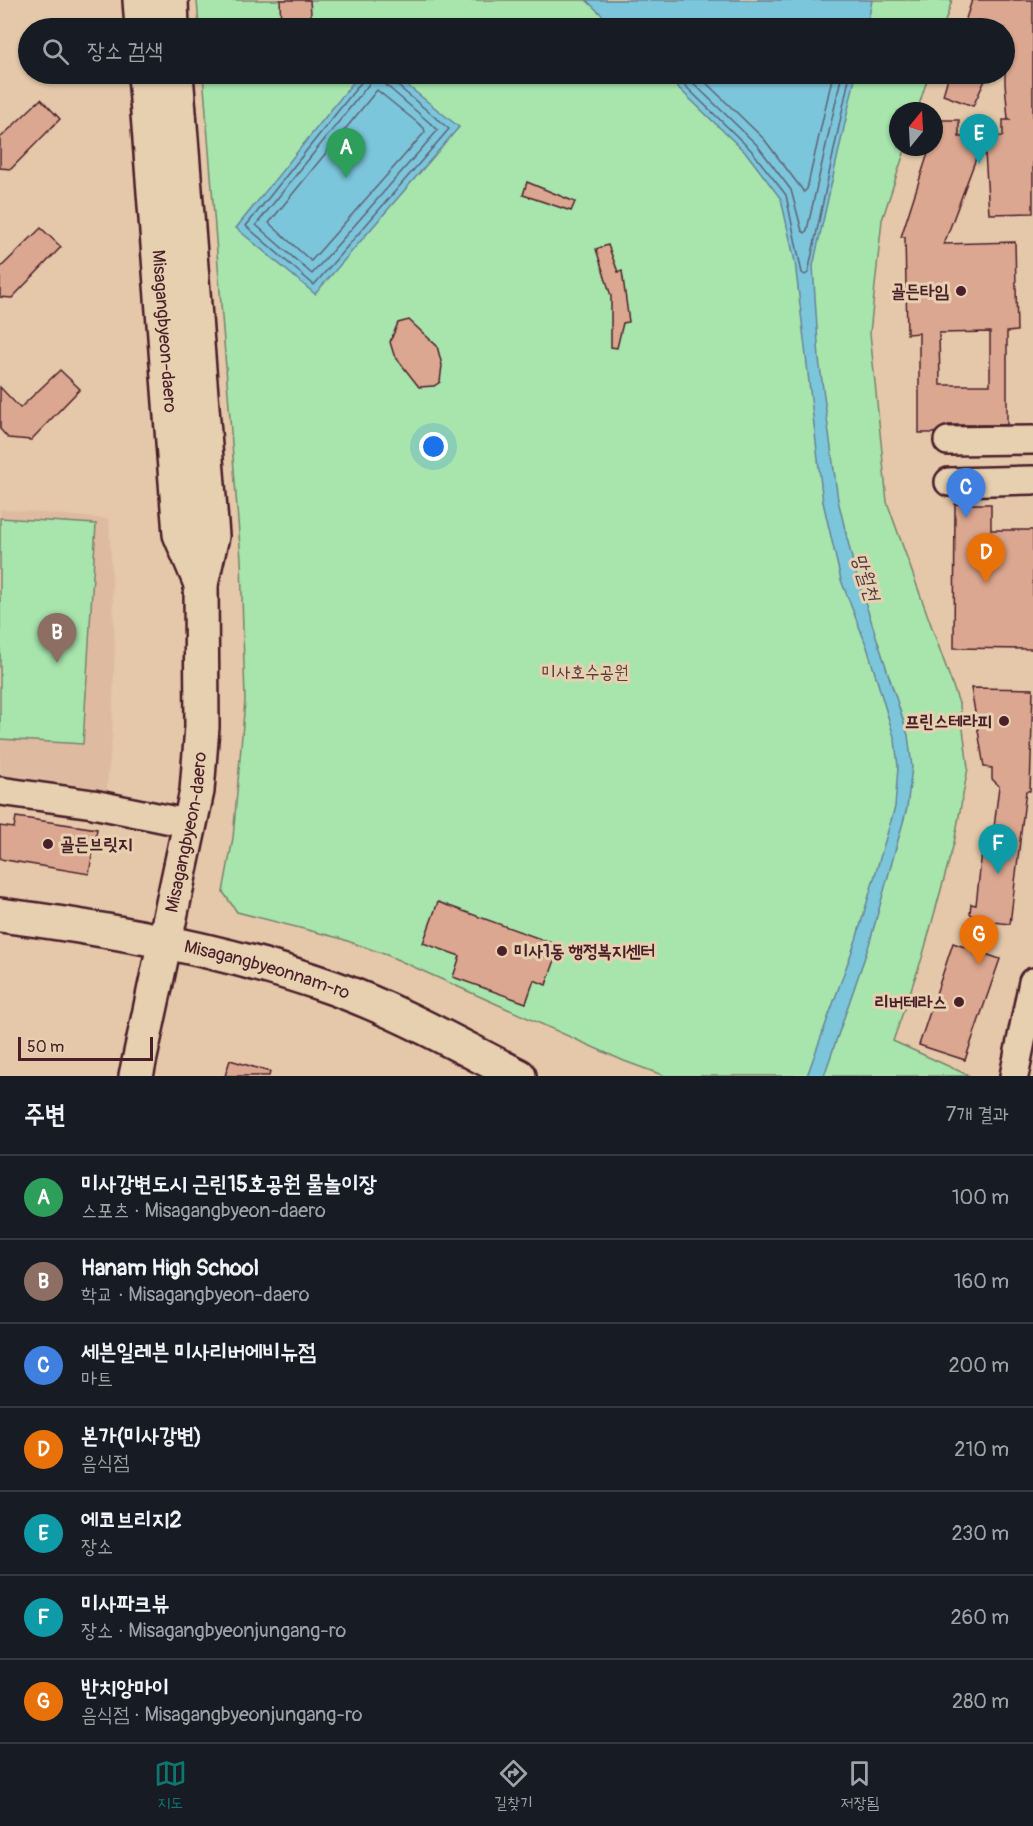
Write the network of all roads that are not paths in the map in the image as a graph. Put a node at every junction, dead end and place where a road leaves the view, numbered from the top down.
1 (140, 0) edge
2 (171, 0) edge
3 (141, 18) edge
4 (172, 18) edge
5 (146, 84) edge
6 (177, 84) edge
7 (1033, 440) edge
8 (948, 441) dead end
9 (1033, 480) edge
10 (949, 482) dead end
11 (201, 584) junction
12 (0, 791) edge
13 (191, 824) junction
14 (0, 915) edge
15 (163, 943) junction
16 (1033, 982) edge
17 (136, 1076) edge
18 (519, 1076) edge
19 (1014, 1076) edge

1 - 3 main road
2 - 4 main road
5 - 11 main road, Misagangbyeon-daero
6 - 11 main road, Misagangbyeon-daero
7 - 8 street
9 - 10 street
11 - 13 main road, Misagangbyeon-daero
12 - 13 street
13 - 15 main road, Misagangbyeon-daero
14 - 15 main road, Misagangbyeonnam-ro
15 - 17 main road, Misagangbyeon-daero
15 - 18 main road, Misagangbyeonnam-ro
16 - 19 street

